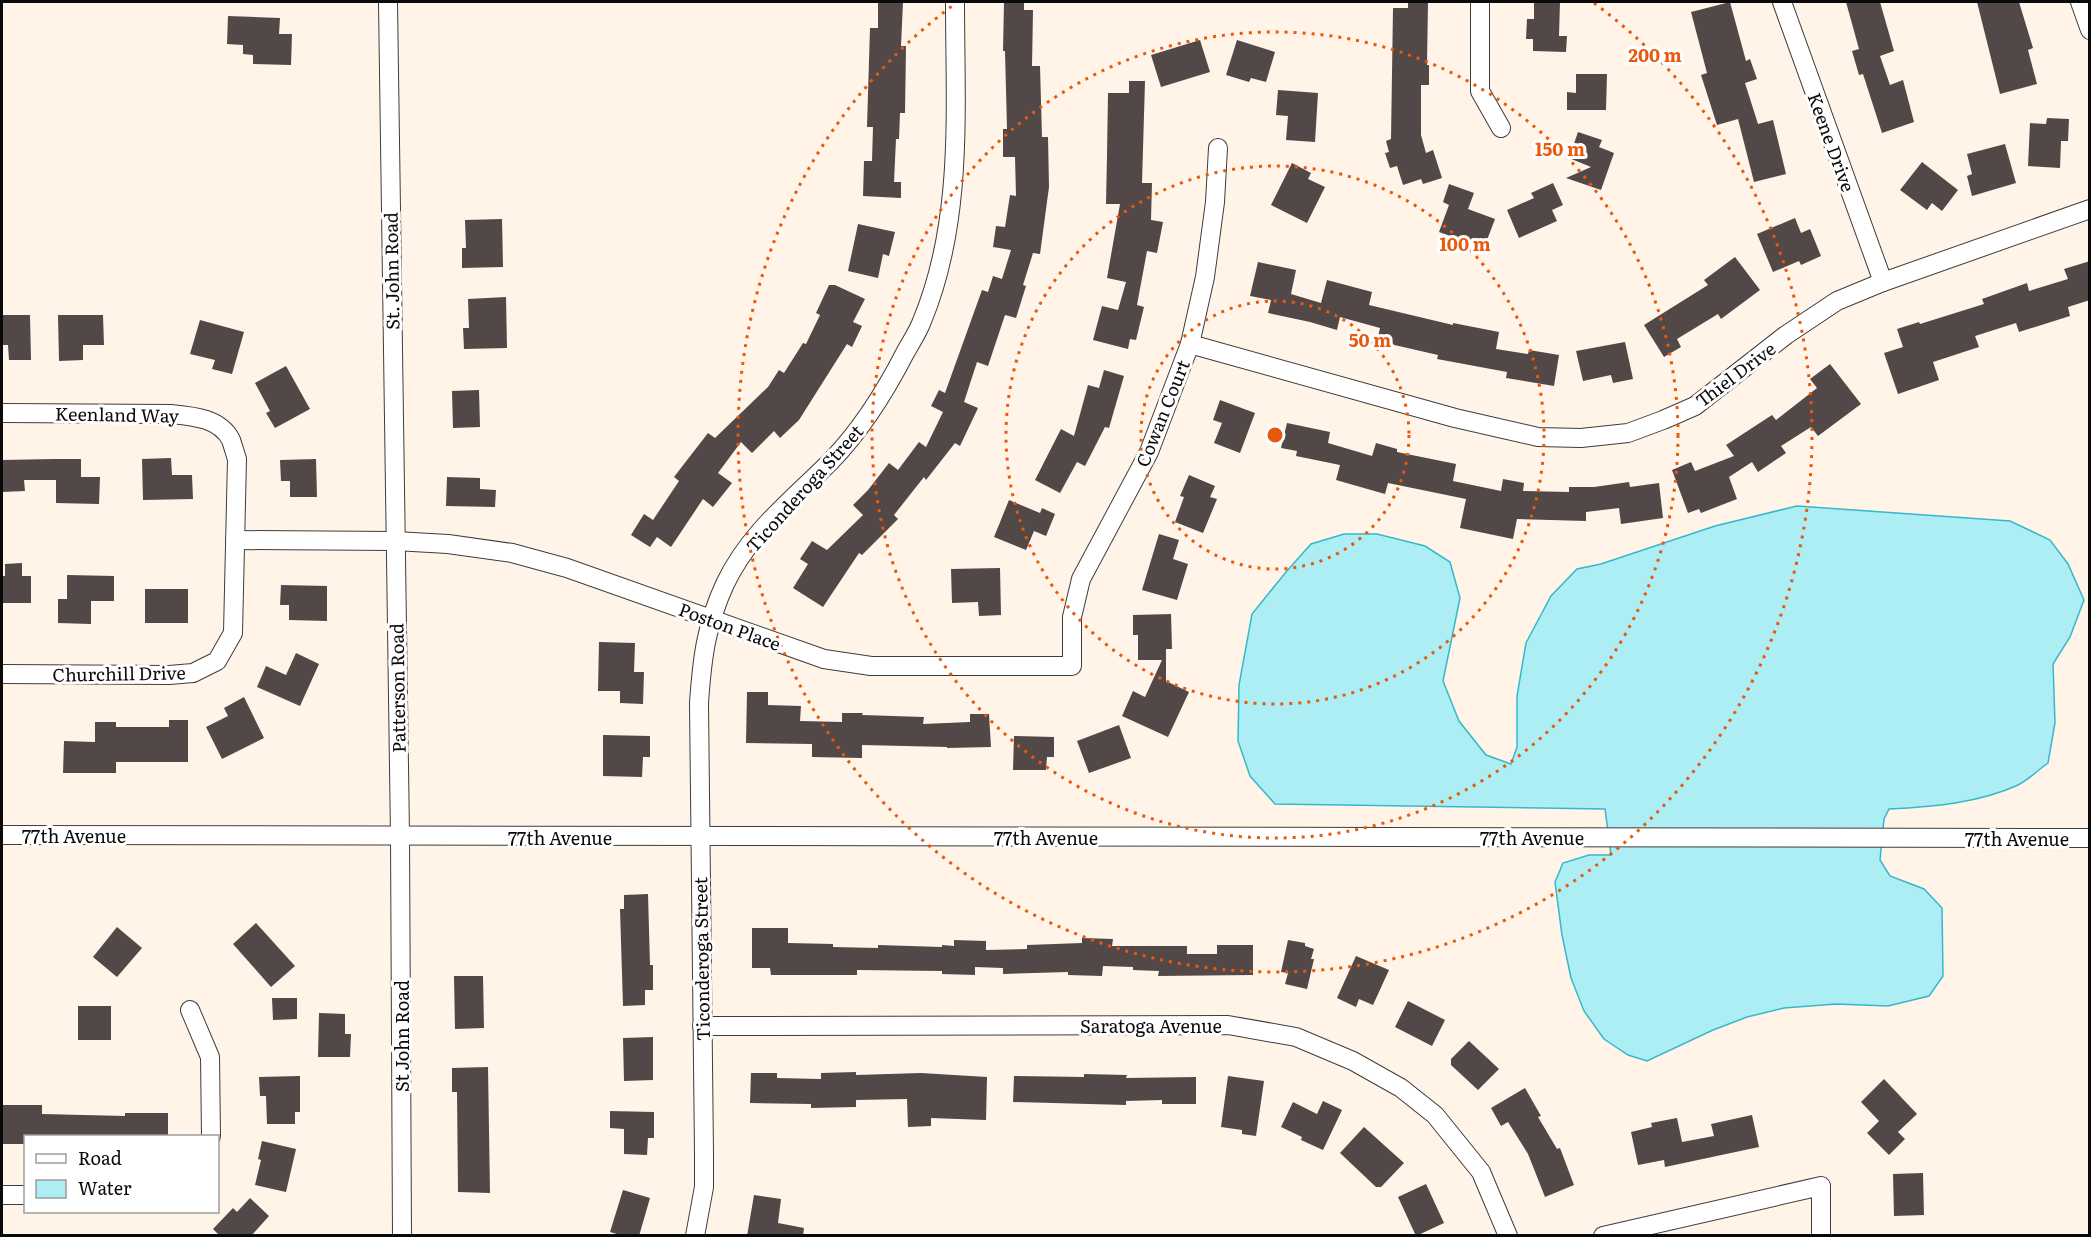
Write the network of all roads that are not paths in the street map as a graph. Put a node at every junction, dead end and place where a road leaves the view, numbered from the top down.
1 (387, 2) edge
2 (955, 2) edge
3 (1480, 2) edge
4 (1782, 2) edge
5 (2080, 2) edge
6 (2090, 30) edge
7 (1501, 128) dead end
8 (1218, 148) dead end
9 (2090, 209) edge
10 (1883, 282) junction
11 (1190, 344) junction
12 (2, 413) edge
13 (235, 540) junction
14 (395, 541) junction
15 (711, 619) junction
16 (1072, 666) joint
17 (2, 674) edge
18 (2, 835) edge
19 (400, 836) junction
20 (700, 838) junction
21 (2090, 838) edge
22 (190, 1010) dead end
23 (702, 1026) junction
24 (211, 1135) edge
25 (2, 1195) edge
26 (24, 1195) edge
27 (402, 1236) edge
28 (695, 1236) edge
29 (1508, 1236) edge
30 (1603, 1236) edge
31 (1821, 1236) edge

1 - 14 street, St. John Road
2 - 15 street, Ticonderoga Street
3 - 7 street
4 - 10 street, Keene Drive
5 - 6 street
8 - 11 street, Cowan Court
9 - 10 street, Thiel Drive
10 - 11 street, Thiel Drive
11 - 16 street, Cowan Court
12 - 13 street, Keenland Way
13 - 14 street, Poston Place
13 - 17 street, Churchill Drive
14 - 15 street, Poston Place
14 - 19 street, Patterson Road
15 - 16 street, Poston Place
15 - 20 street, Ticonderoga Street
18 - 19 street, 77th Avenue
19 - 20 street, 77th Avenue
19 - 27 street, St John Road
20 - 21 street, 77th Avenue
20 - 23 street, Ticonderoga Street
22 - 24 street
23 - 28 street, Ticonderoga Street
23 - 29 street, Saratoga Avenue
25 - 26 street
30 - 31 street

